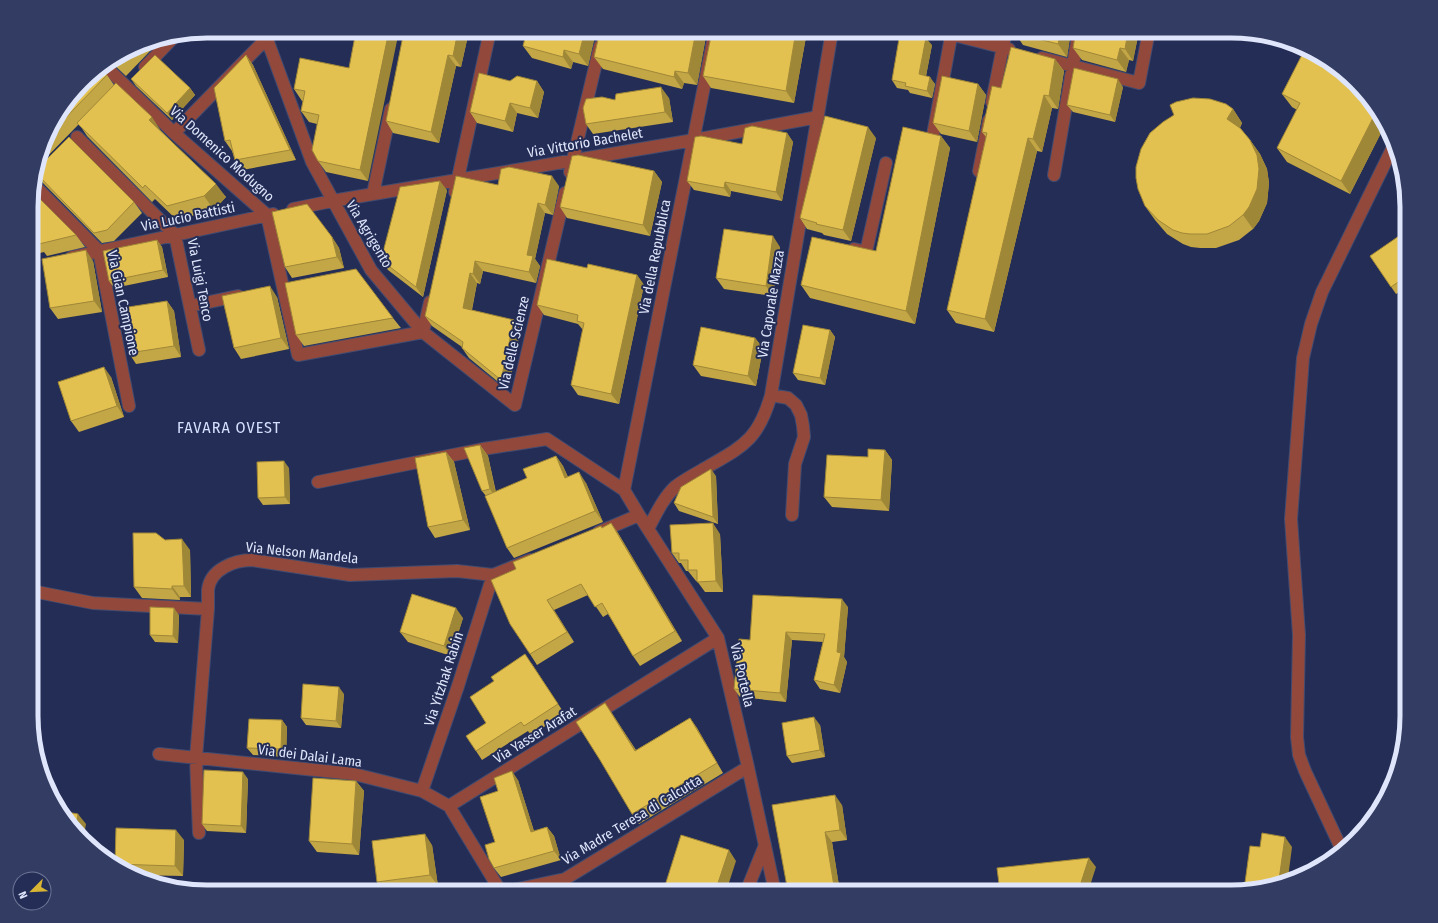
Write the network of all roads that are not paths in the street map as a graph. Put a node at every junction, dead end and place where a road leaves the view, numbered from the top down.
1 (262, 38) edge
2 (266, 38) edge
3 (488, 38) edge
4 (714, 38) edge
5 (831, 38) edge
6 (950, 38) edge
7 (968, 38) edge
8 (1005, 38) edge
9 (1078, 38) edge
10 (1148, 38) edge
11 (602, 39) edge
12 (169, 43) edge
13 (1003, 48) junction
14 (1017, 52) edge
15 (1031, 55) edge
16 (1073, 66) junction
17 (111, 69) edge
18 (132, 81) junction
19 (115, 97) edge
20 (392, 101) edge
21 (818, 117) junction
22 (174, 133) junction
23 (932, 135) edge
24 (77, 137) dead end
25 (694, 140) junction
26 (1390, 151) edge
27 (572, 160) junction
28 (886, 163) dead end
29 (1054, 175) dead end
30 (977, 179) edge
31 (458, 180) junction
32 (39, 185) edge
33 (373, 194) junction
34 (332, 201) junction
35 (452, 203) edge
36 (267, 215) junction
37 (175, 235) junction
38 (843, 247) edge
39 (99, 251) junction
40 (58, 260) edge
41 (370, 270) junction
42 (356, 273) edge
43 (298, 284) edge
44 (279, 288) junction
45 (252, 294) edge
46 (431, 294) edge
47 (190, 306) junction
48 (423, 332) junction
49 (199, 350) dead end
50 (771, 395) junction
51 (515, 405) joint
52 (129, 406) dead end
53 (318, 482) dead end
54 (624, 490) junction
55 (639, 515) junction
56 (792, 515) dead end
57 (648, 530) junction
58 (588, 536) edge
59 (544, 554) edge
60 (492, 575) junction
61 (38, 592) edge
62 (208, 609) junction
63 (718, 638) junction
64 (159, 754) dead end
65 (196, 758) junction
66 (748, 767) junction
67 (422, 791) junction
68 (449, 806) junction
69 (199, 833) dead end
70 (765, 845) junction
71 (1340, 845) edge
72 (497, 885) edge
73 (537, 885) edge
74 (749, 885) edge
75 (774, 885) edge

1 - 22 street
2 - 34 street, Via Agrigento
3 - 31 street
4 - 25 street, Via della Repubblica
5 - 21 street, Via Caporale Mazza
6 - 23 street
7 - 13 street
8 - 13 street
9 - 16 street
10 - 16 street
11 - 27 street, Via delle Scienze
12 - 18 street
13 - 14 street
13 - 30 street
15 - 16 street
16 - 29 street
17 - 18 street, Via Domenico Modugno
18 - 19 street
18 - 22 street, Via Domenico Modugno
20 - 33 street
21 - 25 street, Via Vittorio Bachelet
21 - 50 street, Via Caporale Mazza
22 - 36 street, Via Domenico Modugno
24 - 37 street, Via Luigi Tenco
25 - 27 street, Via Vittorio Bachelet
25 - 54 street, Via della Repubblica
26 - 71 street
27 - 31 street, Via Vittorio Bachelet
27 - 51 street, Via delle Scienze
28 - 38 street
31 - 33 street, Via Vittorio Bachelet
31 - 35 street
32 - 39 street, Via Gian Campione
33 - 34 street, Via Vittorio Bachelet
34 - 36 street, Via Lucio Battisti
34 - 41 street, Via Agrigento
36 - 37 street, Via Lucio Battisti
36 - 44 street, Via Domenico Modugno
37 - 39 street, Via Lucio Battisti
37 - 47 street, Via Luigi Tenco
39 - 40 street, Via Lucio Battisti
39 - 52 street, Via Gian Campione
41 - 42 street
41 - 48 street, Via Agrigento
43 - 44 street
44 - 48 street, Via Domenico Modugno
45 - 47 street
46 - 48 street
47 - 49 street, Via Luigi Tenco
48 - 51 street, Via Agrigento
50 - 56 street
50 - 57 street, Via Caporale Mazza
53 - 54 street
54 - 55 street, Via Portella
55 - 57 street, Via Portella
55 - 58 street
57 - 63 street, Via Portella
59 - 60 street, Via Nelson Mandela
60 - 62 street, Via Nelson Mandela
60 - 67 street, Via Yitzhak Rabin
61 - 62 street
62 - 65 street, Via Nelson Mandela
63 - 66 street, Via Portella
63 - 68 street, Via Yasser Arafat
64 - 65 street, Via dei Dalai Lama
65 - 67 street, Via dei Dalai Lama
65 - 69 street, Via Nelson Mandela
66 - 70 street, Via Portella
66 - 73 street, Via Madre Teresa di Calcutta
67 - 68 street, Via dei Dalai Lama
68 - 72 street, Via dei Dalai Lama
70 - 74 street
70 - 75 street, Via Portella

